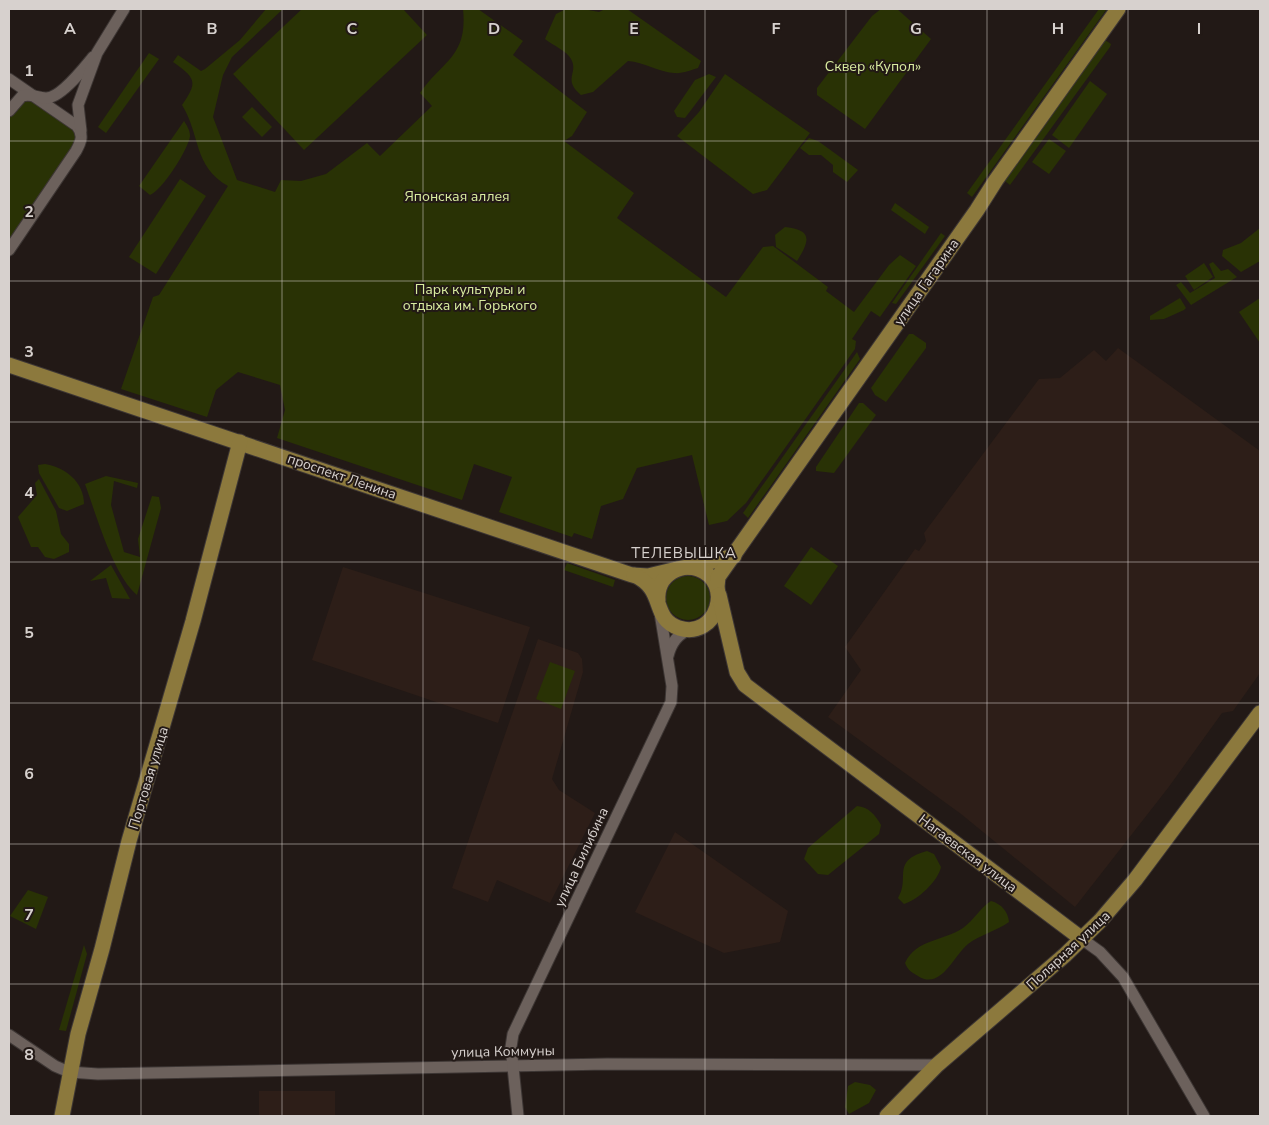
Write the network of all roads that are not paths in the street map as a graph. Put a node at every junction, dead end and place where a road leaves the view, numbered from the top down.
1 (124, 9) edge
2 (1118, 9) edge
3 (97, 53) junction
4 (9, 79) edge
5 (32, 94) junction
6 (9, 111) edge
7 (81, 132) junction
8 (9, 250) edge
9 (9, 365) edge
10 (240, 442) junction
11 (734, 556) junction
12 (681, 568) junction
13 (632, 575) junction
14 (718, 591) junction
15 (658, 605) junction
16 (695, 628) junction
17 (731, 648) junction
18 (668, 663) junction
19 (1260, 713) edge
20 (1082, 939) junction
21 (9, 1035) edge
22 (937, 1065) junction
23 (512, 1066) junction
24 (69, 1072) junction
25 (62, 1116) edge
26 (518, 1116) edge
27 (887, 1116) edge
28 (1204, 1116) edge

1 - 3 street
2 - 11 main road, улица Гагарина
3 - 5 street
3 - 7 street
4 - 5 street
5 - 6 street
5 - 7 street
7 - 8 street
9 - 10 main road, проспект Ленина
10 - 13 main road, проспект Ленина
10 - 24 main road, Портовая улица
11 - 12 main road
11 - 14 main road, улица Гагарина
12 - 13 main road, проспект Ленина
12 - 14 main road
12 - 15 main road
13 - 15 main road
14 - 16 main road
14 - 17 main road, Нагаевская улица
15 - 16 main road
15 - 18 street, улица Билибина
16 - 17 main road
16 - 18 street
17 - 20 main road, Нагаевская улица
18 - 23 street, улица Билибина
19 - 20 main road, Полярная улица
20 - 22 main road, Полярная улица
20 - 28 street, Нагаевская улица
21 - 24 street
22 - 23 street, улица Коммуны
22 - 27 main road, Полярная улица
23 - 24 street, улица Коммуны
23 - 26 street, улица Билибина
24 - 25 main road, Портовая улица

